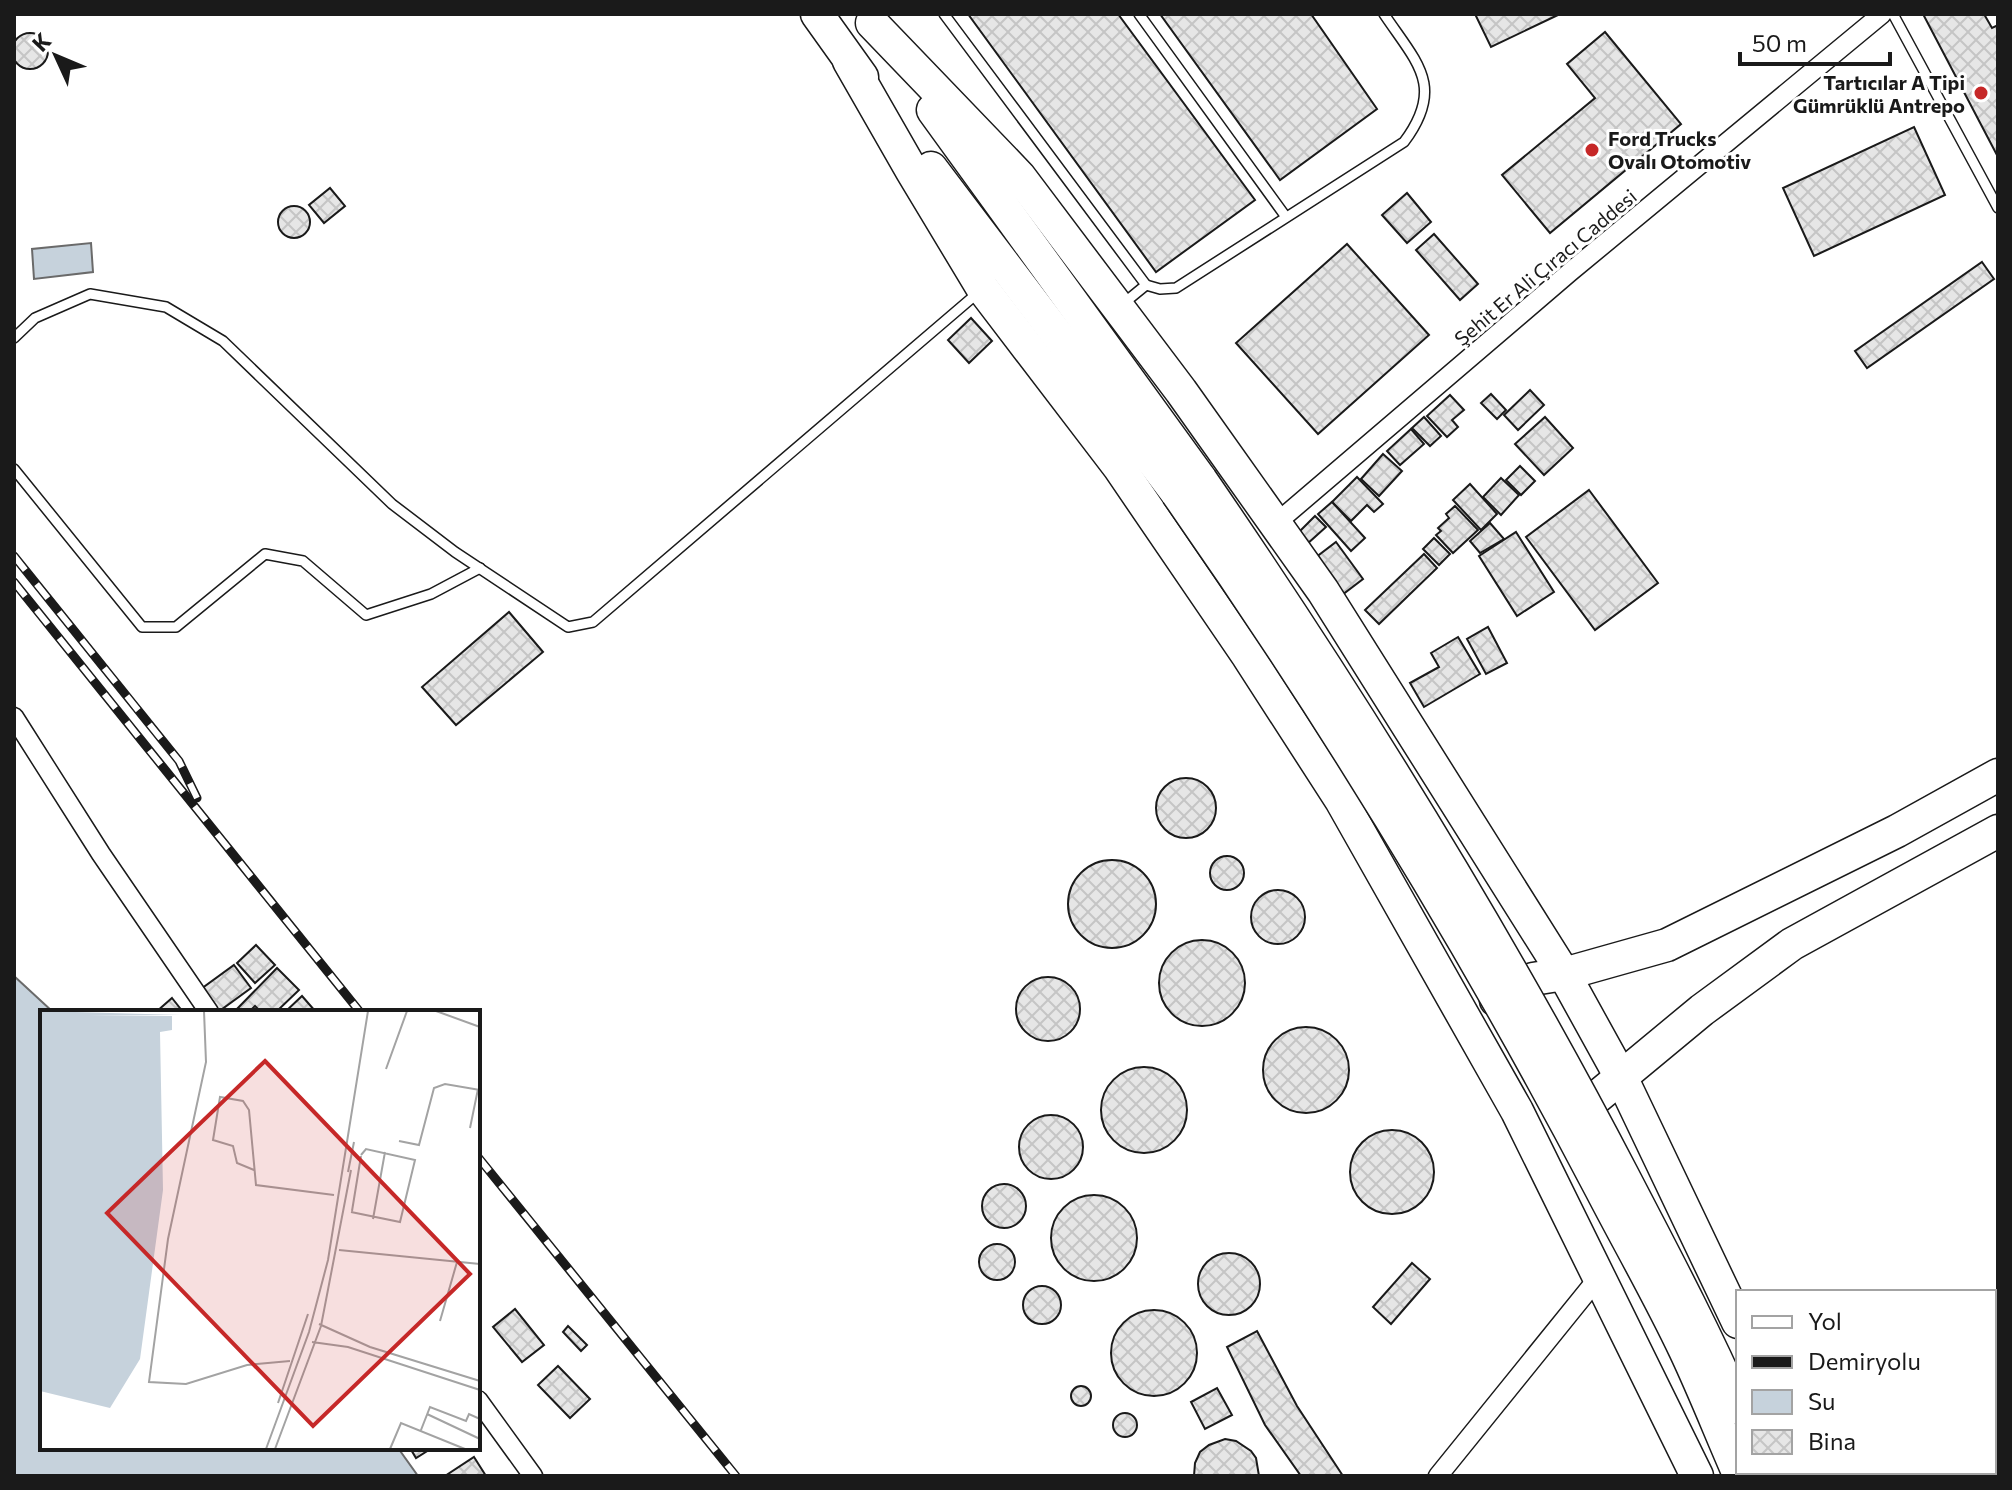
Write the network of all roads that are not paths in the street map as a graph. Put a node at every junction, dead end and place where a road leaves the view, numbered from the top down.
1 (817, 14) edge
2 (944, 14) edge
3 (1139, 14) edge
4 (1384, 14) edge
5 (1882, 14) edge
6 (1893, 14) edge
7 (868, 18) edge
8 (849, 61) junction
9 (1998, 208) edge
10 (1286, 217) junction
11 (1146, 285) junction
12 (983, 289) junction
13 (1118, 307) junction
14 (14, 338) edge
15 (14, 469) edge
16 (1189, 487) junction
17 (1274, 525) junction
18 (480, 568) junction
19 (14, 717) edge
20 (1998, 775) edge
21 (1998, 831) edge
22 (1564, 974) junction
23 (208, 1010) edge
24 (1468, 1024) junction
25 (1622, 1079) junction
26 (1517, 1111) junction
27 (1598, 1278) junction
28 (1736, 1318) edge
29 (480, 1403) edge
30 (1736, 1403) edge
31 (1736, 1466) edge
32 (533, 1476) edge
33 (1438, 1476) edge
34 (1697, 1476) edge

1 - 8 highway
2 - 11 lane
3 - 10 lane
4 - 10 lane
5 - 17 street, Şehit Er Ali Çıracı Caddesi
6 - 9 lane
7 - 13 highway
7 - 16 highway
8 - 12 highway
8 - 16 highway
10 - 11 lane
11 - 13 lane
12 - 18 lane
12 - 24 highway
13 - 17 highway
14 - 18 lane
15 - 18 lane
16 - 30 highway, bridge
16 - 31 highway, bridge
17 - 22 highway
19 - 23 street
20 - 22 highway
21 - 25 highway
22 - 24 highway
22 - 25 highway
24 - 26 highway
25 - 26 highway
25 - 28 highway
26 - 27 highway
27 - 33 street
27 - 34 highway
29 - 32 street

